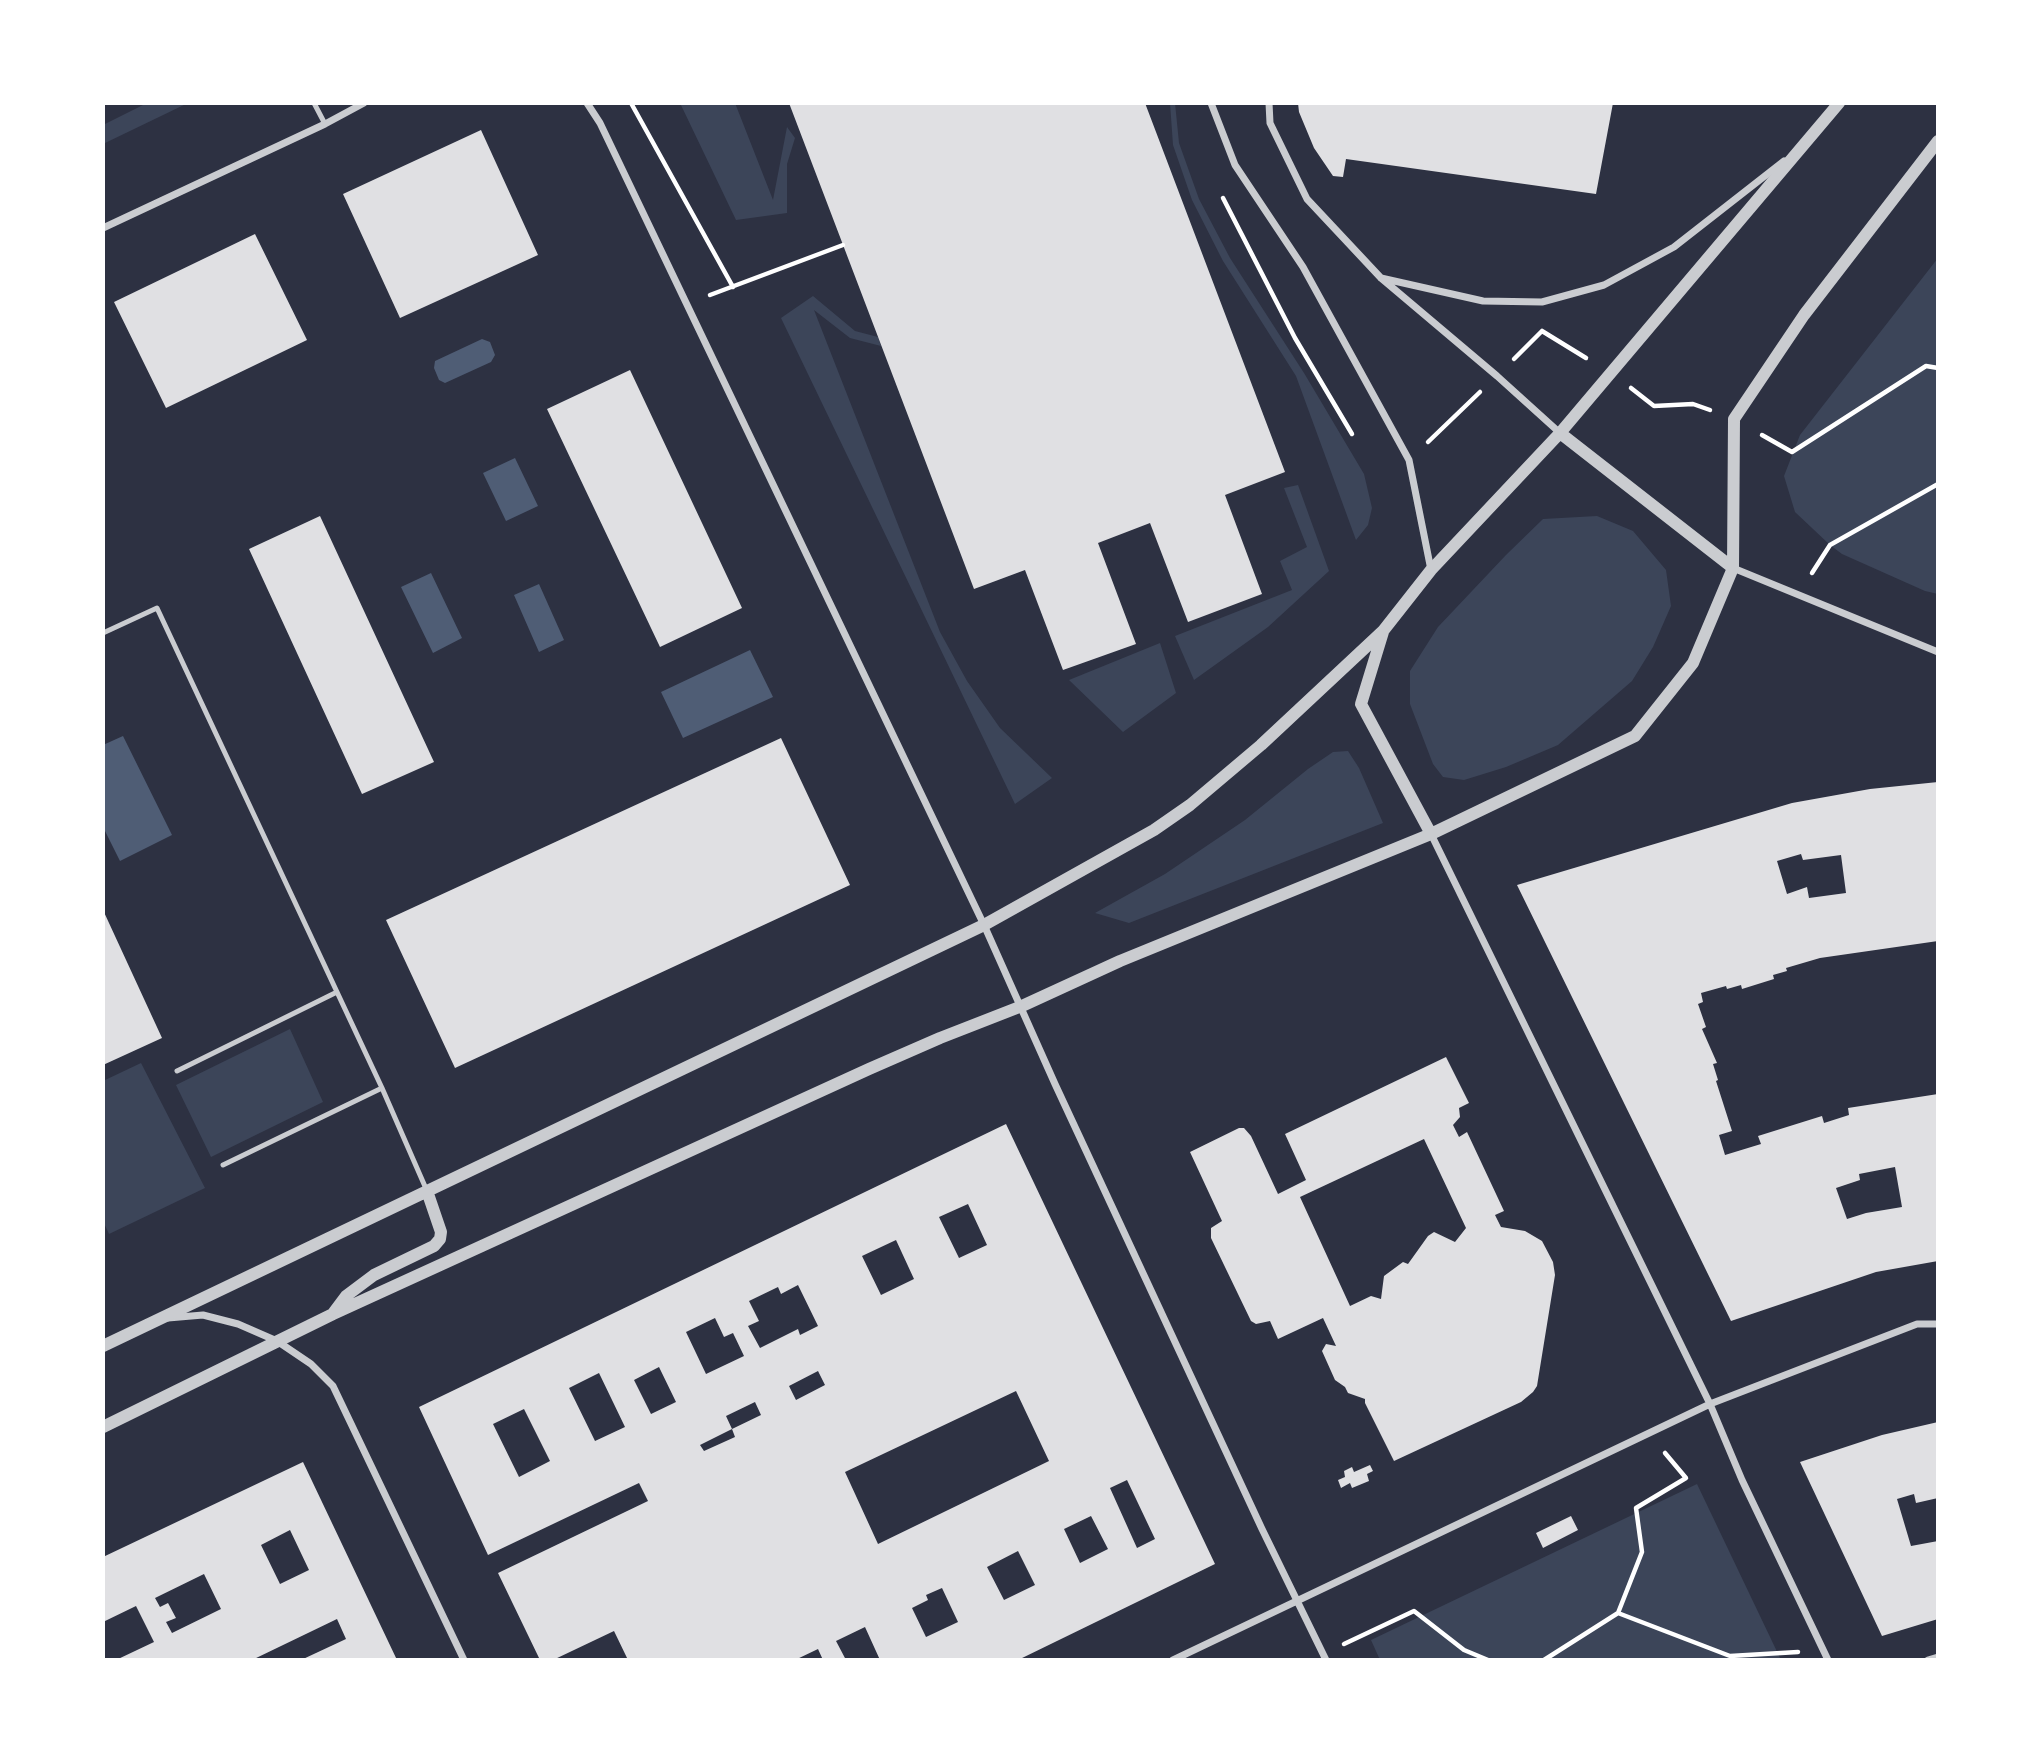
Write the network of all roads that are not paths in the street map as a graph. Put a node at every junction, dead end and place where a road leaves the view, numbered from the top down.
1 (314, 103) edge
2 (364, 103) edge
3 (587, 103) edge
4 (1212, 103) edge
5 (1269, 103) edge
6 (1839, 103) edge
7 (325, 124) junction
8 (1938, 141) edge
9 (1808, 142) junction
10 (103, 228) edge
11 (1381, 278) junction
12 (1560, 433) junction
13 (1732, 568) junction
14 (1431, 570) junction
15 (1383, 631) junction
16 (103, 634) edge
17 (1938, 652) edge
18 (1431, 834) junction
19 (984, 925) junction
20 (337, 992) junction
21 (1022, 1006) junction
22 (177, 1071) dead end
23 (382, 1088) junction
24 (223, 1165) dead end
25 (427, 1191) junction
26 (333, 1314) junction
27 (158, 1319) junction
28 (1938, 1324) edge
29 (277, 1341) junction
30 (103, 1346) edge
31 (1710, 1404) junction
32 (103, 1427) edge
33 (1296, 1600) junction
34 (1325, 1657) edge
35 (1938, 1657) edge
36 (464, 1660) edge
37 (1173, 1660) edge
38 (1828, 1660) edge
39 (1928, 1660) edge

1 - 7 lane
2 - 7 street
3 - 19 street
4 - 14 street
5 - 11 street
6 - 9 street
7 - 10 street
8 - 13 street
9 - 11 street
9 - 12 street
11 - 12 street
12 - 13 street
12 - 14 street
13 - 17 street
13 - 18 street
14 - 15 street
15 - 18 street
15 - 19 street
16 - 20 lane
18 - 21 street
18 - 31 street
19 - 21 street
19 - 25 street
20 - 22 lane
20 - 23 lane
21 - 26 street
21 - 33 street
23 - 24 lane
23 - 25 lane
25 - 26 street
25 - 27 street
26 - 29 street
27 - 29 street
27 - 30 street
28 - 31 street
29 - 32 street
29 - 36 street
31 - 33 street
31 - 38 street
33 - 34 street
33 - 37 street
35 - 39 street

